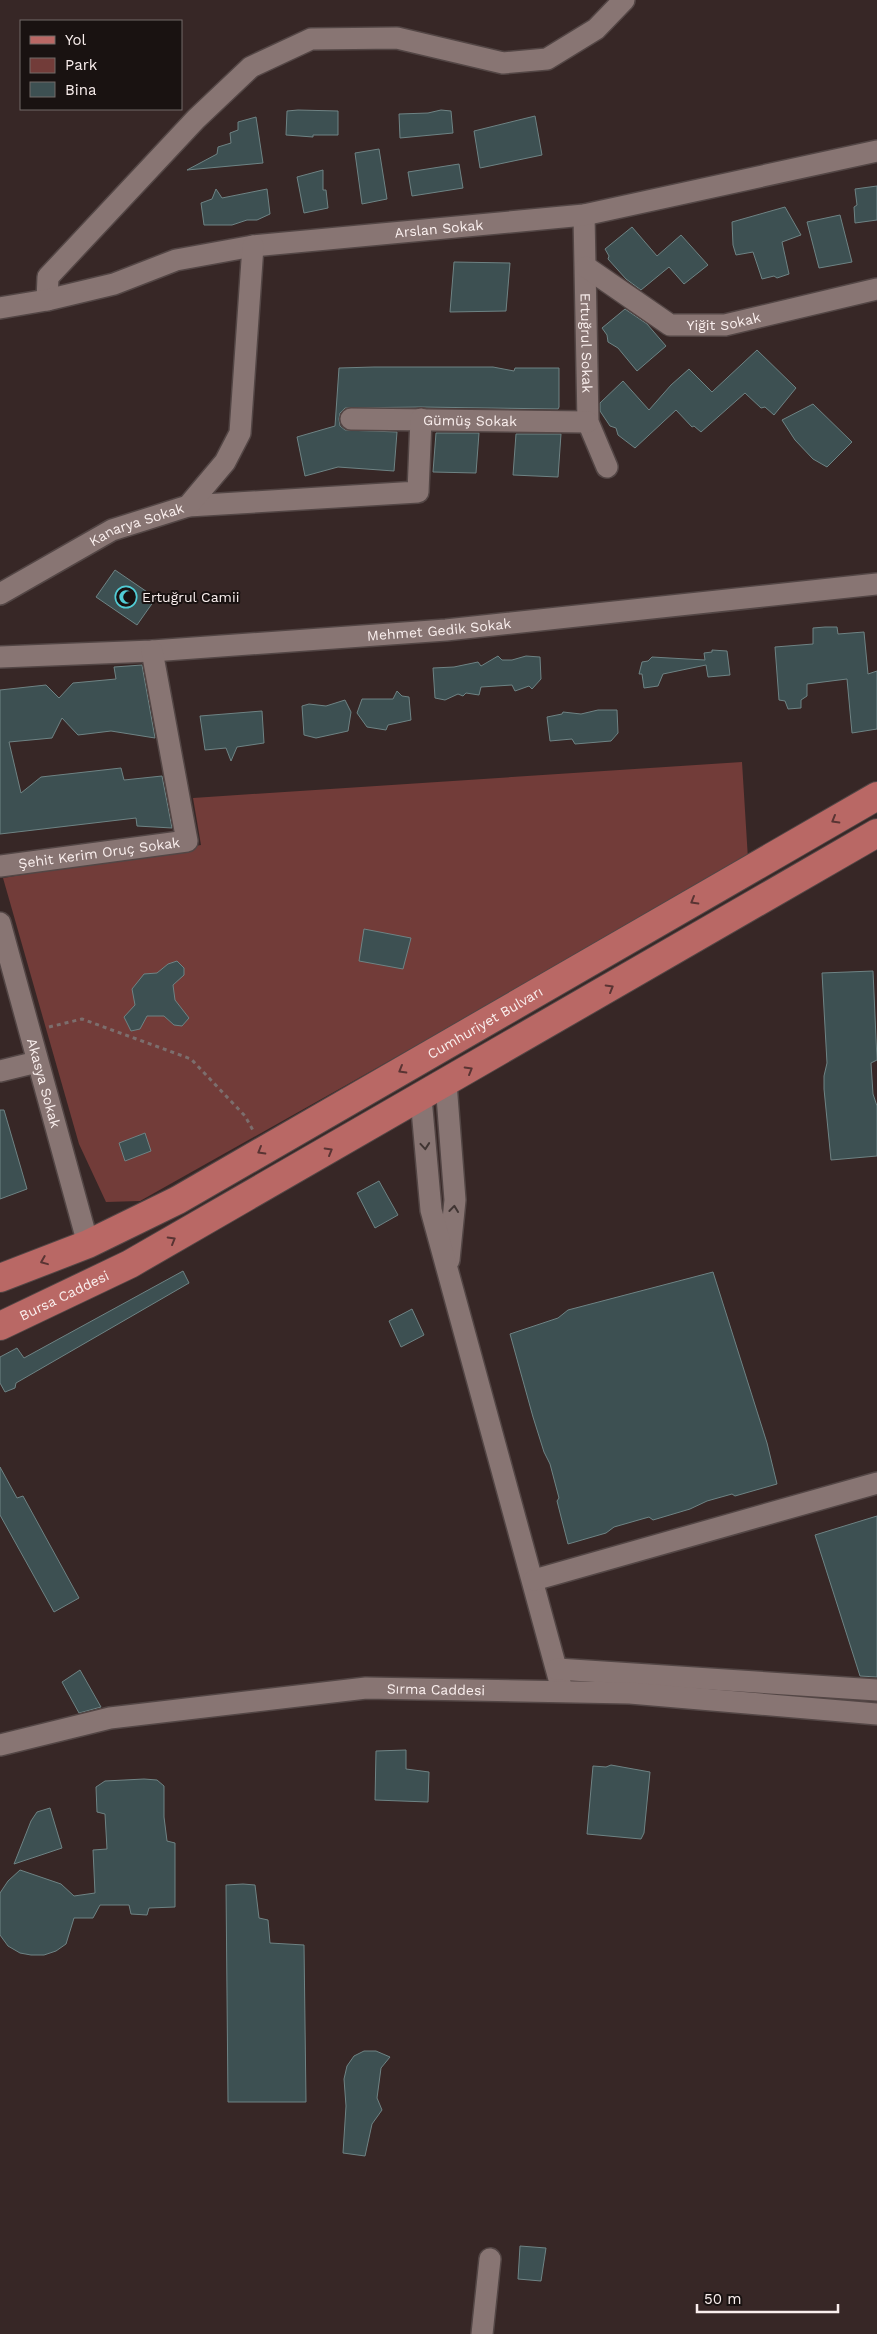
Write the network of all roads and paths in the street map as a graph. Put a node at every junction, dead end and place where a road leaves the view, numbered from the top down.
1 (624, 0) edge
2 (877, 151) edge
3 (584, 216) junction
4 (253, 246) junction
5 (586, 267) junction
6 (877, 289) edge
7 (47, 300) junction
8 (0, 308) edge
9 (351, 419) dead end
10 (421, 419) junction
11 (588, 422) junction
12 (607, 467) dead end
13 (188, 506) junction
14 (877, 584) edge
15 (0, 594) edge
16 (152, 652) junction
17 (0, 657) edge
18 (877, 796) edge
19 (877, 833) edge
20 (0, 866) edge
21 (0, 923) edge
22 (29, 1032) junction
23 (37, 1062) junction
24 (0, 1071) edge
25 (446, 1083) junction
26 (421, 1098) junction
27 (263, 1149) junction
28 (88, 1244) junction
29 (448, 1275) junction
30 (0, 1278) edge
31 (0, 1326) edge
32 (877, 1484) edge
33 (534, 1580) junction
34 (557, 1668) junction
35 (562, 1690) junction
36 (877, 1690) edge
37 (877, 1714) edge
38 (0, 1745) edge
39 (490, 2259) dead end
40 (482, 2334) edge

1 - 7 street
2 - 3 street, Arslan Sokak
3 - 4 street, Arslan Sokak
3 - 5 street, Ertuğrul Sokak
4 - 7 street, Arslan Sokak
4 - 13 street, Kanarya Sokak
5 - 6 street, Yiğit Sokak
5 - 11 street, Ertuğrul Sokak
7 - 8 street, Arslan Sokak
9 - 10 street, Gümüş Sokak
10 - 11 street, Gümüş Sokak
10 - 13 street
11 - 12 street, Ertuğrul Sokak
13 - 15 street, Kanarya Sokak
14 - 16 street, Mehmet Gedik Sokak
16 - 17 street, Mehmet Gedik Sokak
16 - 20 street, Şehit Kerim Oruç Sokak
18 -> 27 main road, Cumhuriyet Bulvarı
25 -> 19 main road
21 - 22 street, Akasya Sokak
22 - 23 street, Akasya Sokak
22 - 27 path
23 - 24 street
23 - 28 street, Akasya Sokak
25 - 26 main road
29 -> 25 street
26 -> 29 street
31 -> 26 main road, Bursa Caddesi
27 -> 28 main road, Cumhuriyet Bulvarı
28 -> 30 main road
29 - 33 street
32 - 33 street
33 - 34 street
34 - 35 street
34 - 36 street
35 - 37 street, Sırma Caddesi
35 - 38 street, Sırma Caddesi
39 - 40 street

